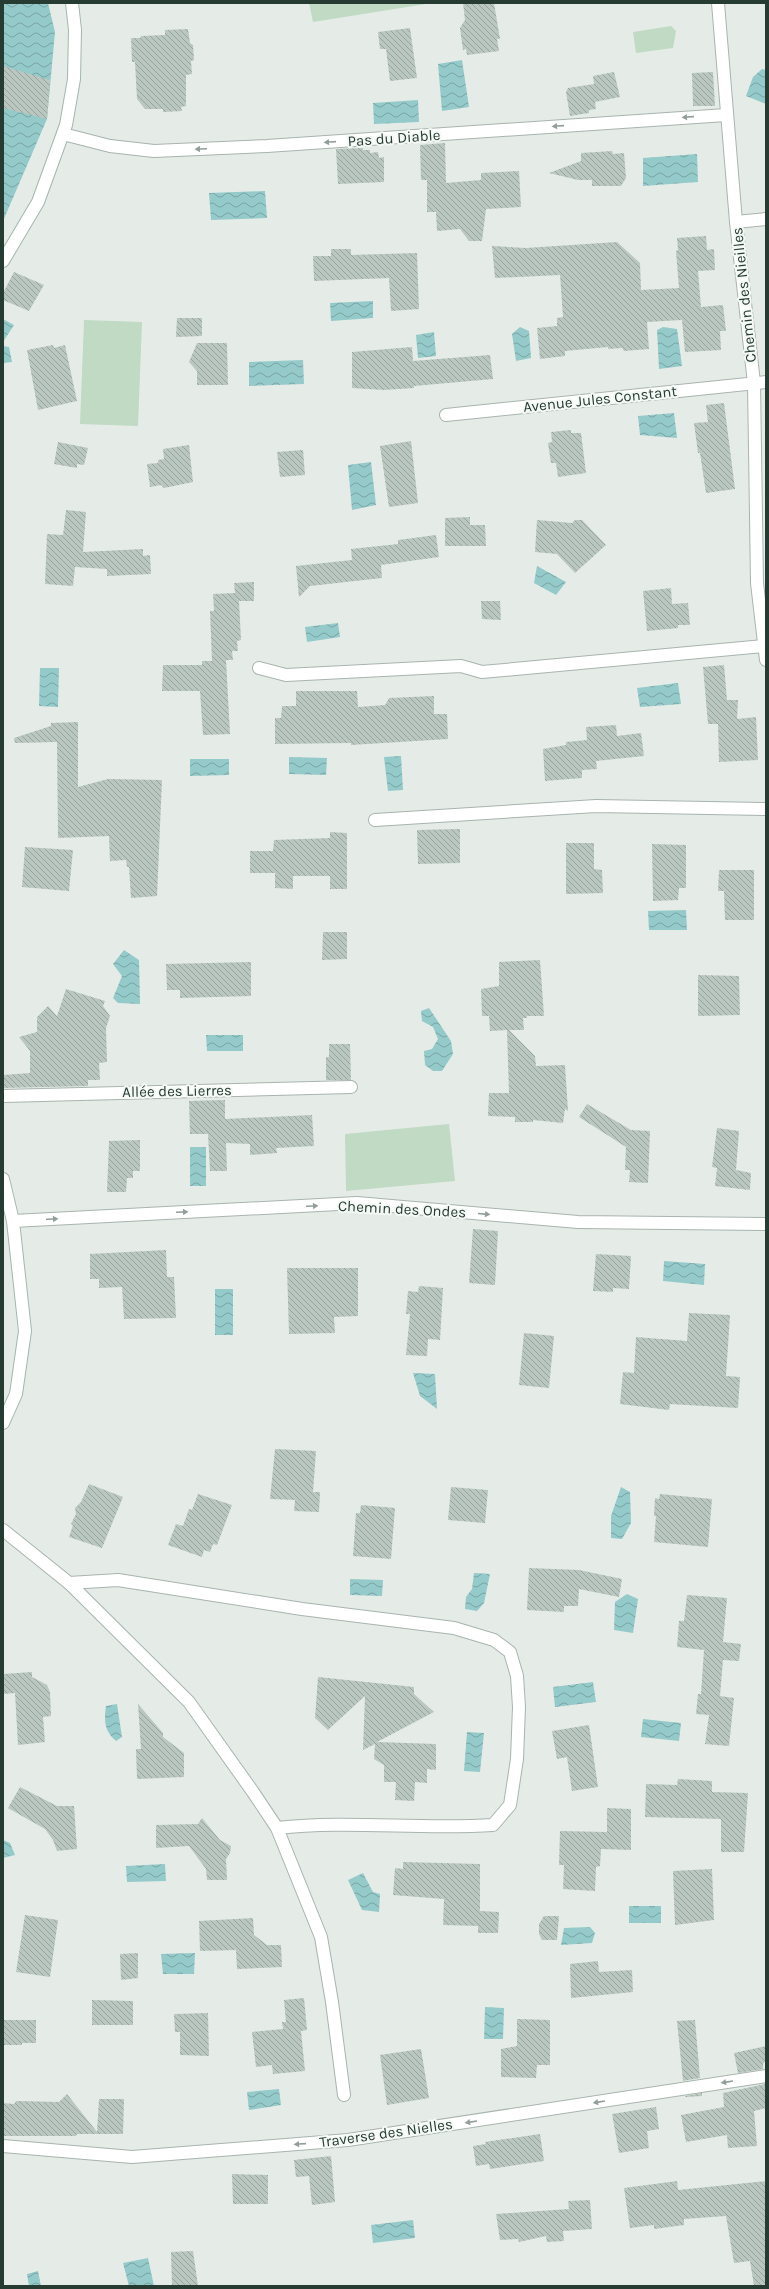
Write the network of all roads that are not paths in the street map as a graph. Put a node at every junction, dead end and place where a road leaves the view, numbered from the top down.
1 (72, 3) edge
2 (718, 3) edge
3 (726, 115) junction
4 (63, 134) junction
5 (766, 219) edge
6 (736, 222) junction
7 (3, 260) edge
8 (760, 383) edge
9 (446, 415) dead end
10 (764, 646) junction
11 (766, 660) edge
12 (259, 668) dead end
13 (766, 809) edge
14 (375, 820) dead end
15 (352, 1087) dead end
16 (3, 1096) edge
17 (3, 1179) edge
18 (14, 1221) junction
19 (766, 1224) edge
20 (3, 1423) edge
21 (3, 1530) edge
22 (69, 1584) junction
23 (276, 1828) junction
24 (766, 2076) edge
25 (344, 2095) dead end
26 (3, 2146) edge

1 - 4 street
2 - 3 street, Chemin des Nieilles
3 -> 4 street, Pas du Diable
3 - 6 street, Chemin des Nieilles
4 - 7 street
5 - 6 street
6 - 8 street, Chemin des Nieilles
8 - 9 street, Avenue Jules Constant
8 - 10 street, Chemin des Nieilles
10 - 11 street, Chemin des Nieilles
10 - 12 street
13 - 14 street
15 - 16 street, Allée des Lierres
17 - 18 street
18 -> 19 street, Chemin des Ondes
18 - 20 street
21 - 22 street
22 - 23 street
22 - 23 street
23 - 25 street
24 -> 26 street, Traverse des Nielles

